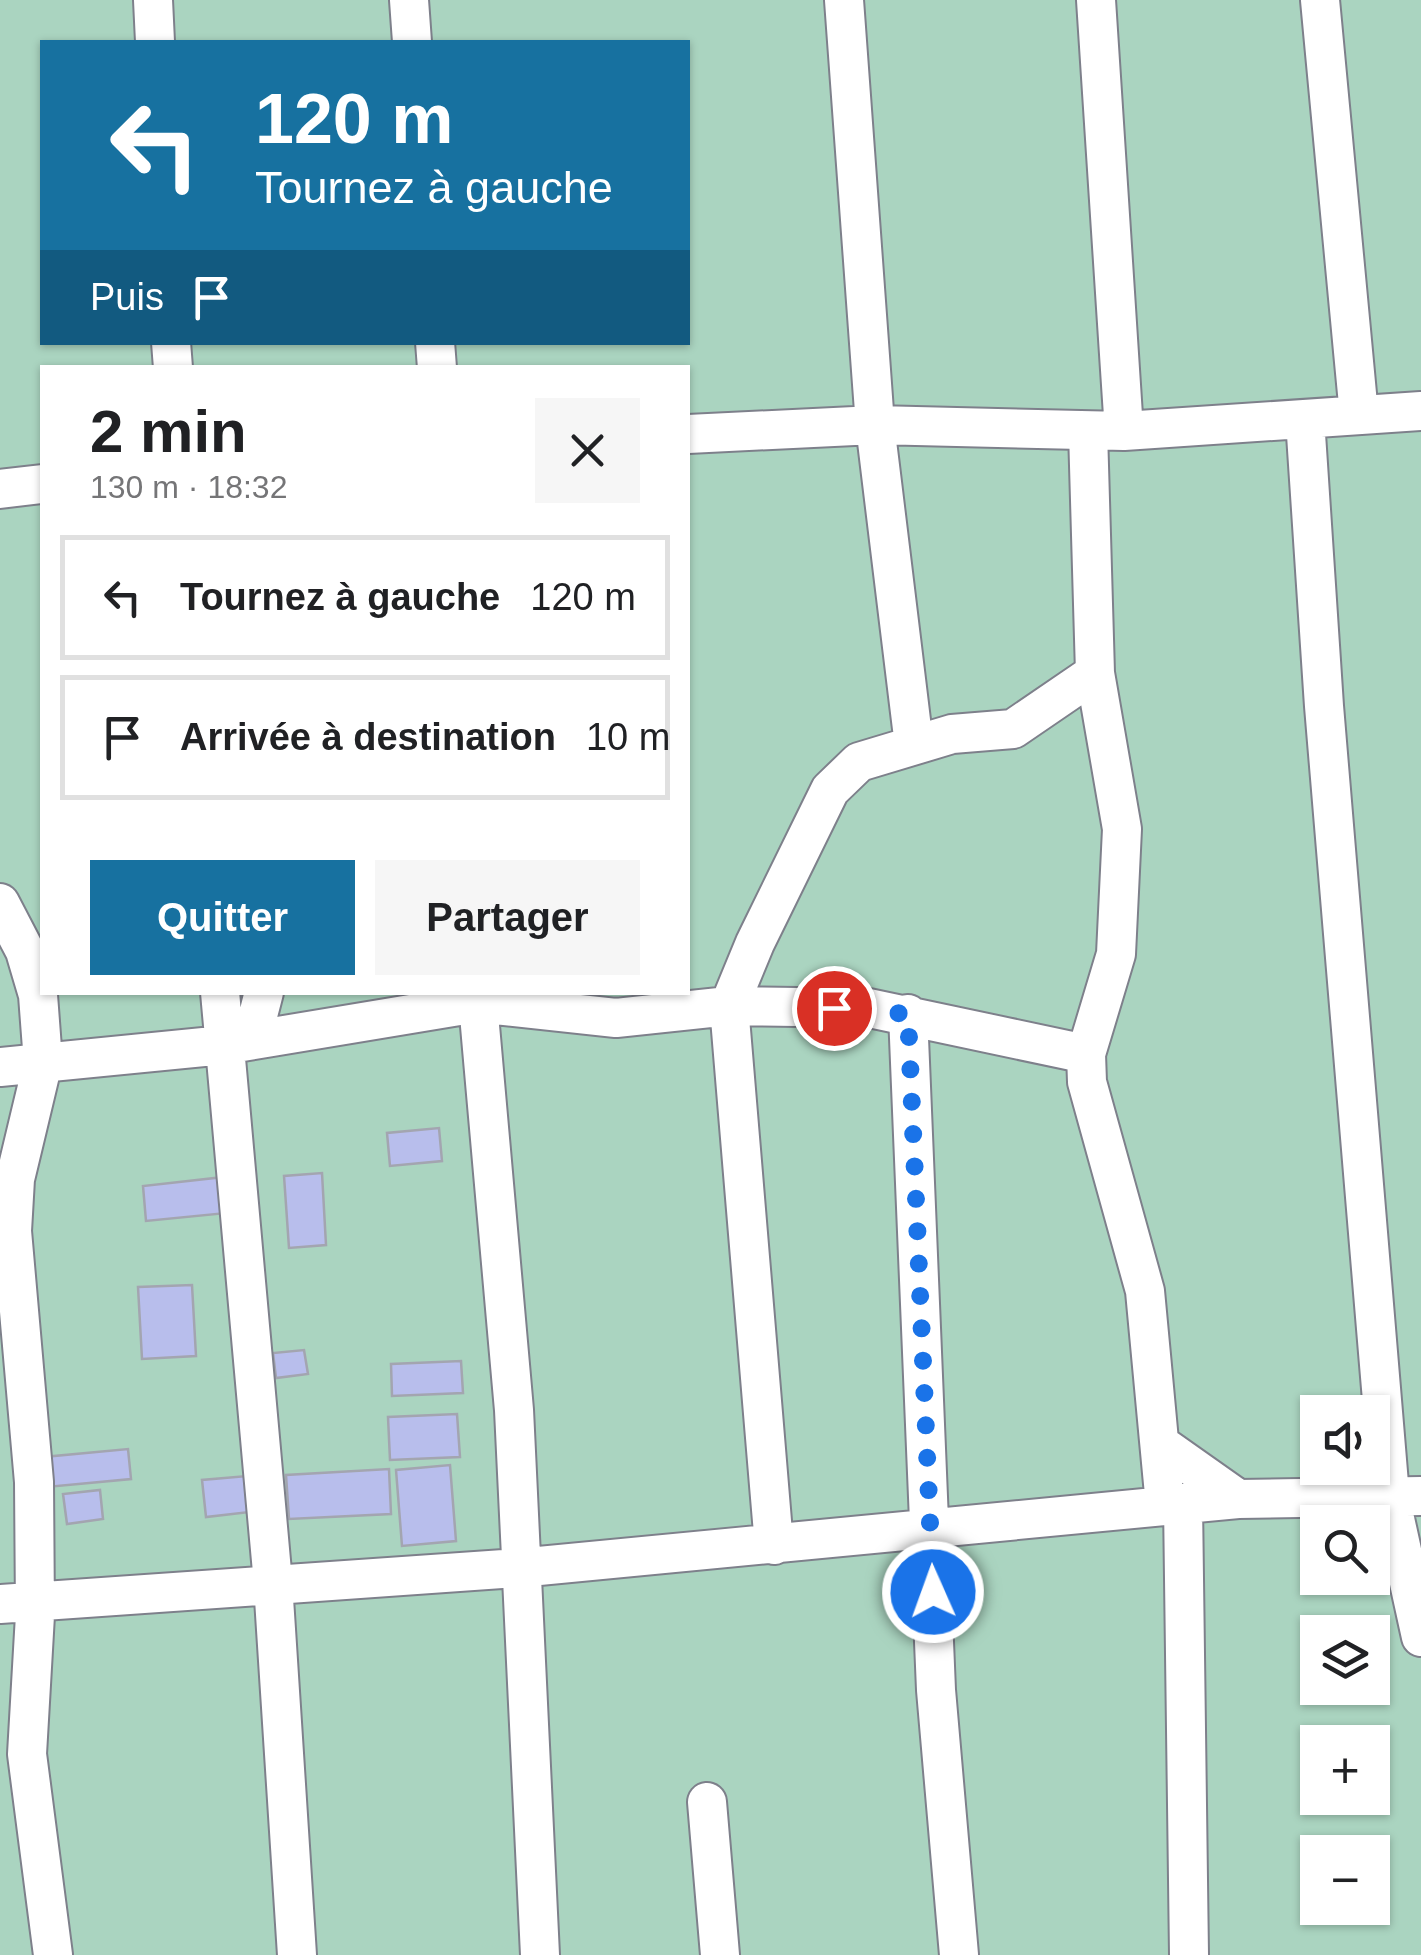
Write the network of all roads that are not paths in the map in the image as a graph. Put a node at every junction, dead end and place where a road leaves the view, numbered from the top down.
1 (153, 0) edge
2 (409, 0) edge
3 (844, 0) edge
4 (1096, 0) edge
5 (1320, 0) edge
6 (156, 40) edge
7 (412, 40) edge
8 (1421, 411) edge
9 (1360, 415) junction
10 (1305, 419) junction
11 (875, 426) junction
12 (1106, 431) junction
13 (690, 434) edge
14 (40, 484) edge
15 (0, 489) edge
16 (1095, 673) junction
17 (914, 745) junction
18 (0, 903) edge
19 (221, 995) edge
20 (262, 995) edge
21 (477, 998) edge
22 (730, 1006) junction
23 (908, 1014) junction
24 (238, 1042) junction
25 (1086, 1054) junction
26 (43, 1062) junction
27 (0, 1068) edge
28 (1160, 1444) junction
29 (1406, 1496) edge
30 (1238, 1498) junction
31 (1174, 1504) junction
32 (931, 1528) junction
33 (774, 1545) junction
34 (518, 1568) junction
35 (273, 1582) junction
36 (18, 1604) edge
37 (1421, 1637) edge
38 (706, 1802) dead end
39 (52, 1955) edge
40 (297, 1955) edge
41 (540, 1955) edge
42 (720, 1955) edge
43 (958, 1955) edge
44 (1189, 1955) edge

1 - 6 street
2 - 7 street
3 - 11 street
4 - 12 street
5 - 9 street
8 - 9 street
9 - 10 street
10 - 12 street
10 - 29 street
11 - 12 street
11 - 13 street
11 - 17 street
12 - 16 street
14 - 15 street
16 - 17 street
16 - 25 street
17 - 22 street
18 - 26 street
19 - 24 street
20 - 24 street
21 - 22 street
21 - 24 street
21 - 34 street
22 - 23 street
22 - 33 street
23 - 25 street
23 - 32 street
24 - 26 street
24 - 35 street
25 - 28 street
26 - 27 street
26 - 36 street
28 - 30 street
28 - 31 street
29 - 30 street
29 - 37 street
30 - 31 street
31 - 32 street
31 - 44 street
32 - 33 street
32 - 43 street
33 - 34 street
34 - 35 street
34 - 41 street
35 - 36 street
35 - 40 street
36 - 39 street
38 - 42 street

